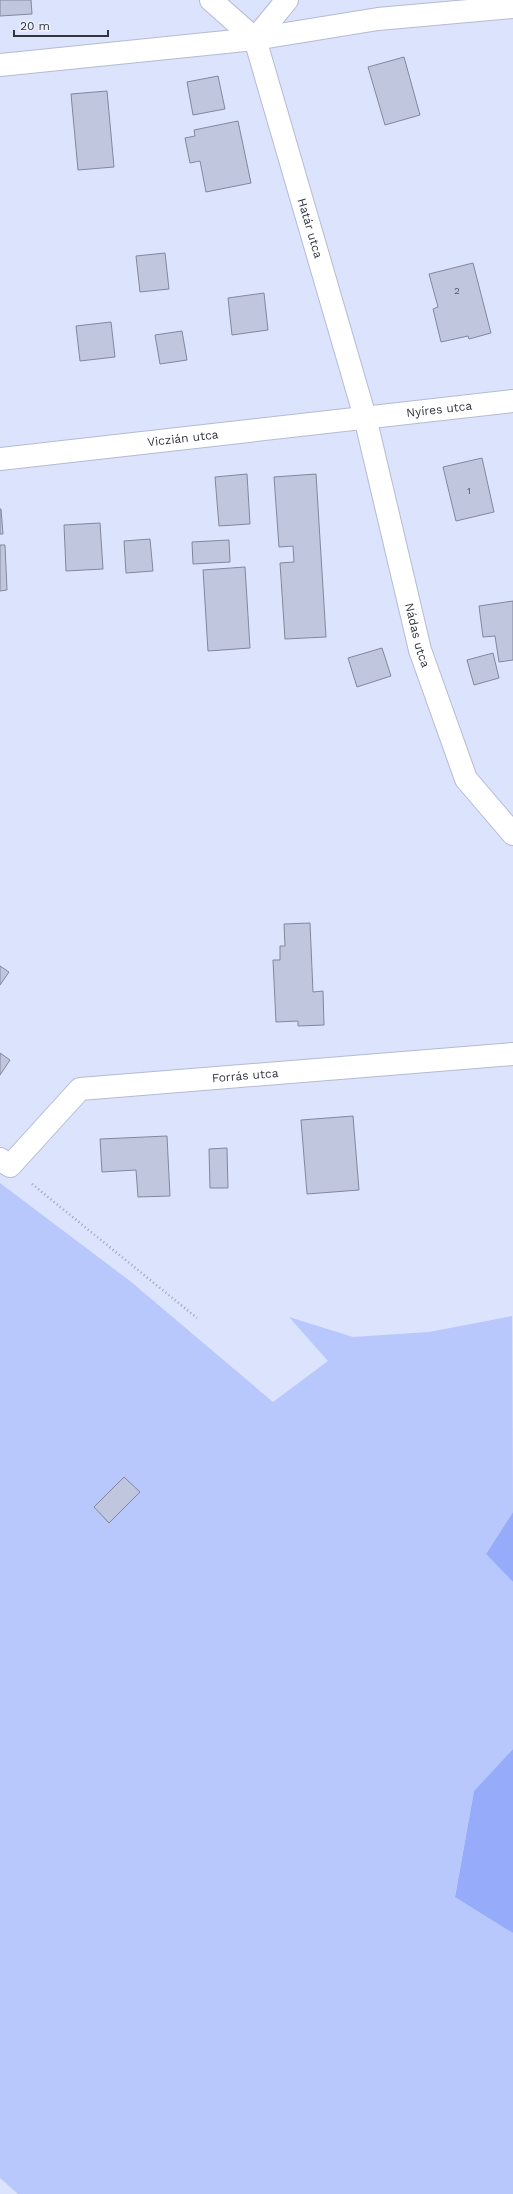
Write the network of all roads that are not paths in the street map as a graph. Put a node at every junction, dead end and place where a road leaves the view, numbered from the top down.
1 (211, 0) edge
2 (288, 0) edge
3 (513, 7) edge
4 (255, 39) junction
5 (0, 65) edge
6 (513, 401) edge
7 (365, 417) junction
8 (0, 459) edge
9 (513, 834) edge
10 (513, 1054) edge
11 (5, 1162) edge

1 - 4 street
2 - 4 street
3 - 4 street
4 - 5 street
4 - 7 street, Határ utca
6 - 7 street, Nyíres utca
7 - 8 street, Viczián utca
7 - 9 street, Nádas utca
10 - 11 street, Forrás utca

